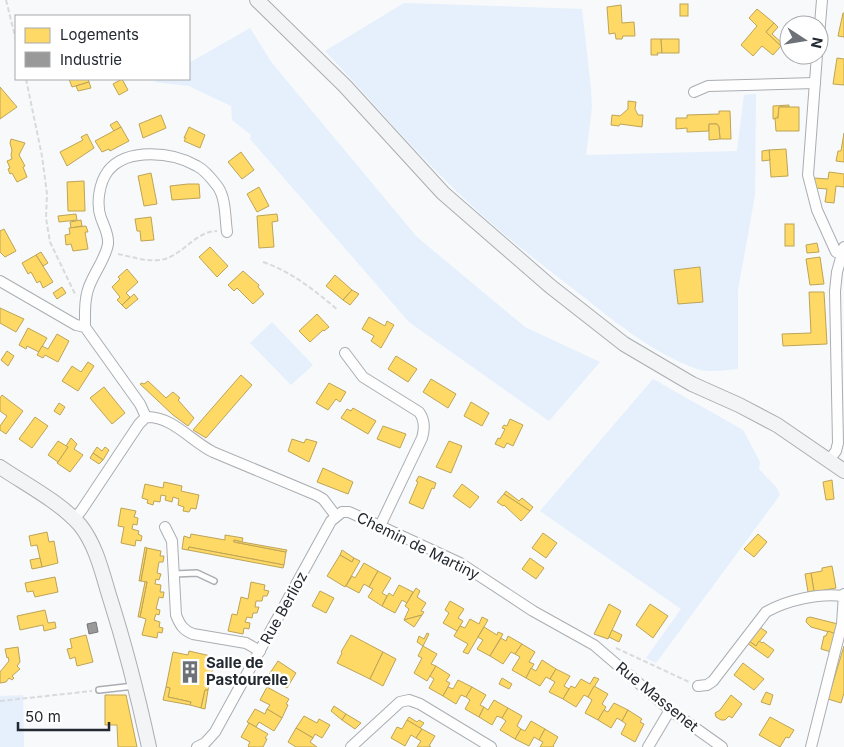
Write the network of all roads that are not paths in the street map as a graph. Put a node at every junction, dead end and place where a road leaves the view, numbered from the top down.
1 (257, 0) edge
2 (822, 0) edge
3 (821, 15) edge
4 (816, 65) edge
5 (815, 83) junction
6 (694, 92) dead end
7 (227, 232) road end
8 (843, 250) edge
9 (0, 281) edge
10 (85, 327) junction
11 (345, 352) dead end
12 (146, 417) junction
13 (829, 460) junction
14 (0, 466) edge
15 (844, 471) edge
16 (336, 516) junction
17 (74, 518) junction
18 (380, 526) junction
19 (165, 527) dead end
20 (174, 574) junction
21 (214, 581) dead end
22 (844, 595) edge
23 (594, 645) joint
24 (260, 651) junction
25 (135, 686) junction
26 (698, 686) road end
27 (99, 690) road end
28 (670, 710) junction
29 (202, 746) edge
30 (148, 747) edge
31 (350, 747) edge
32 (491, 747) edge
33 (648, 747) edge
34 (722, 747) edge
35 (811, 747) edge

1 - 13 street
2 - 3 street
4 - 5 street
5 - 6 street
5 - 8 street
7 - 10 street
8 - 13 street
9 - 10 street
10 - 12 street
11 - 18 street
12 - 16 street, Chemin de Martiny
12 - 17 street
13 - 15 street
14 - 17 street
16 - 18 street, Chemin de Martiny
16 - 24 street, Rue Berlioz
17 - 25 street
18 - 23 street, Chemin de Martiny
19 - 20 street
20 - 21 lane
20 - 24 street
22 - 26 street
22 - 35 street
23 - 28 street, Rue Massenet
24 - 29 street, Rue Berlioz
25 - 27 lane
25 - 30 street
28 - 33 street
28 - 34 street, Rue Massenet
31 - 32 street

